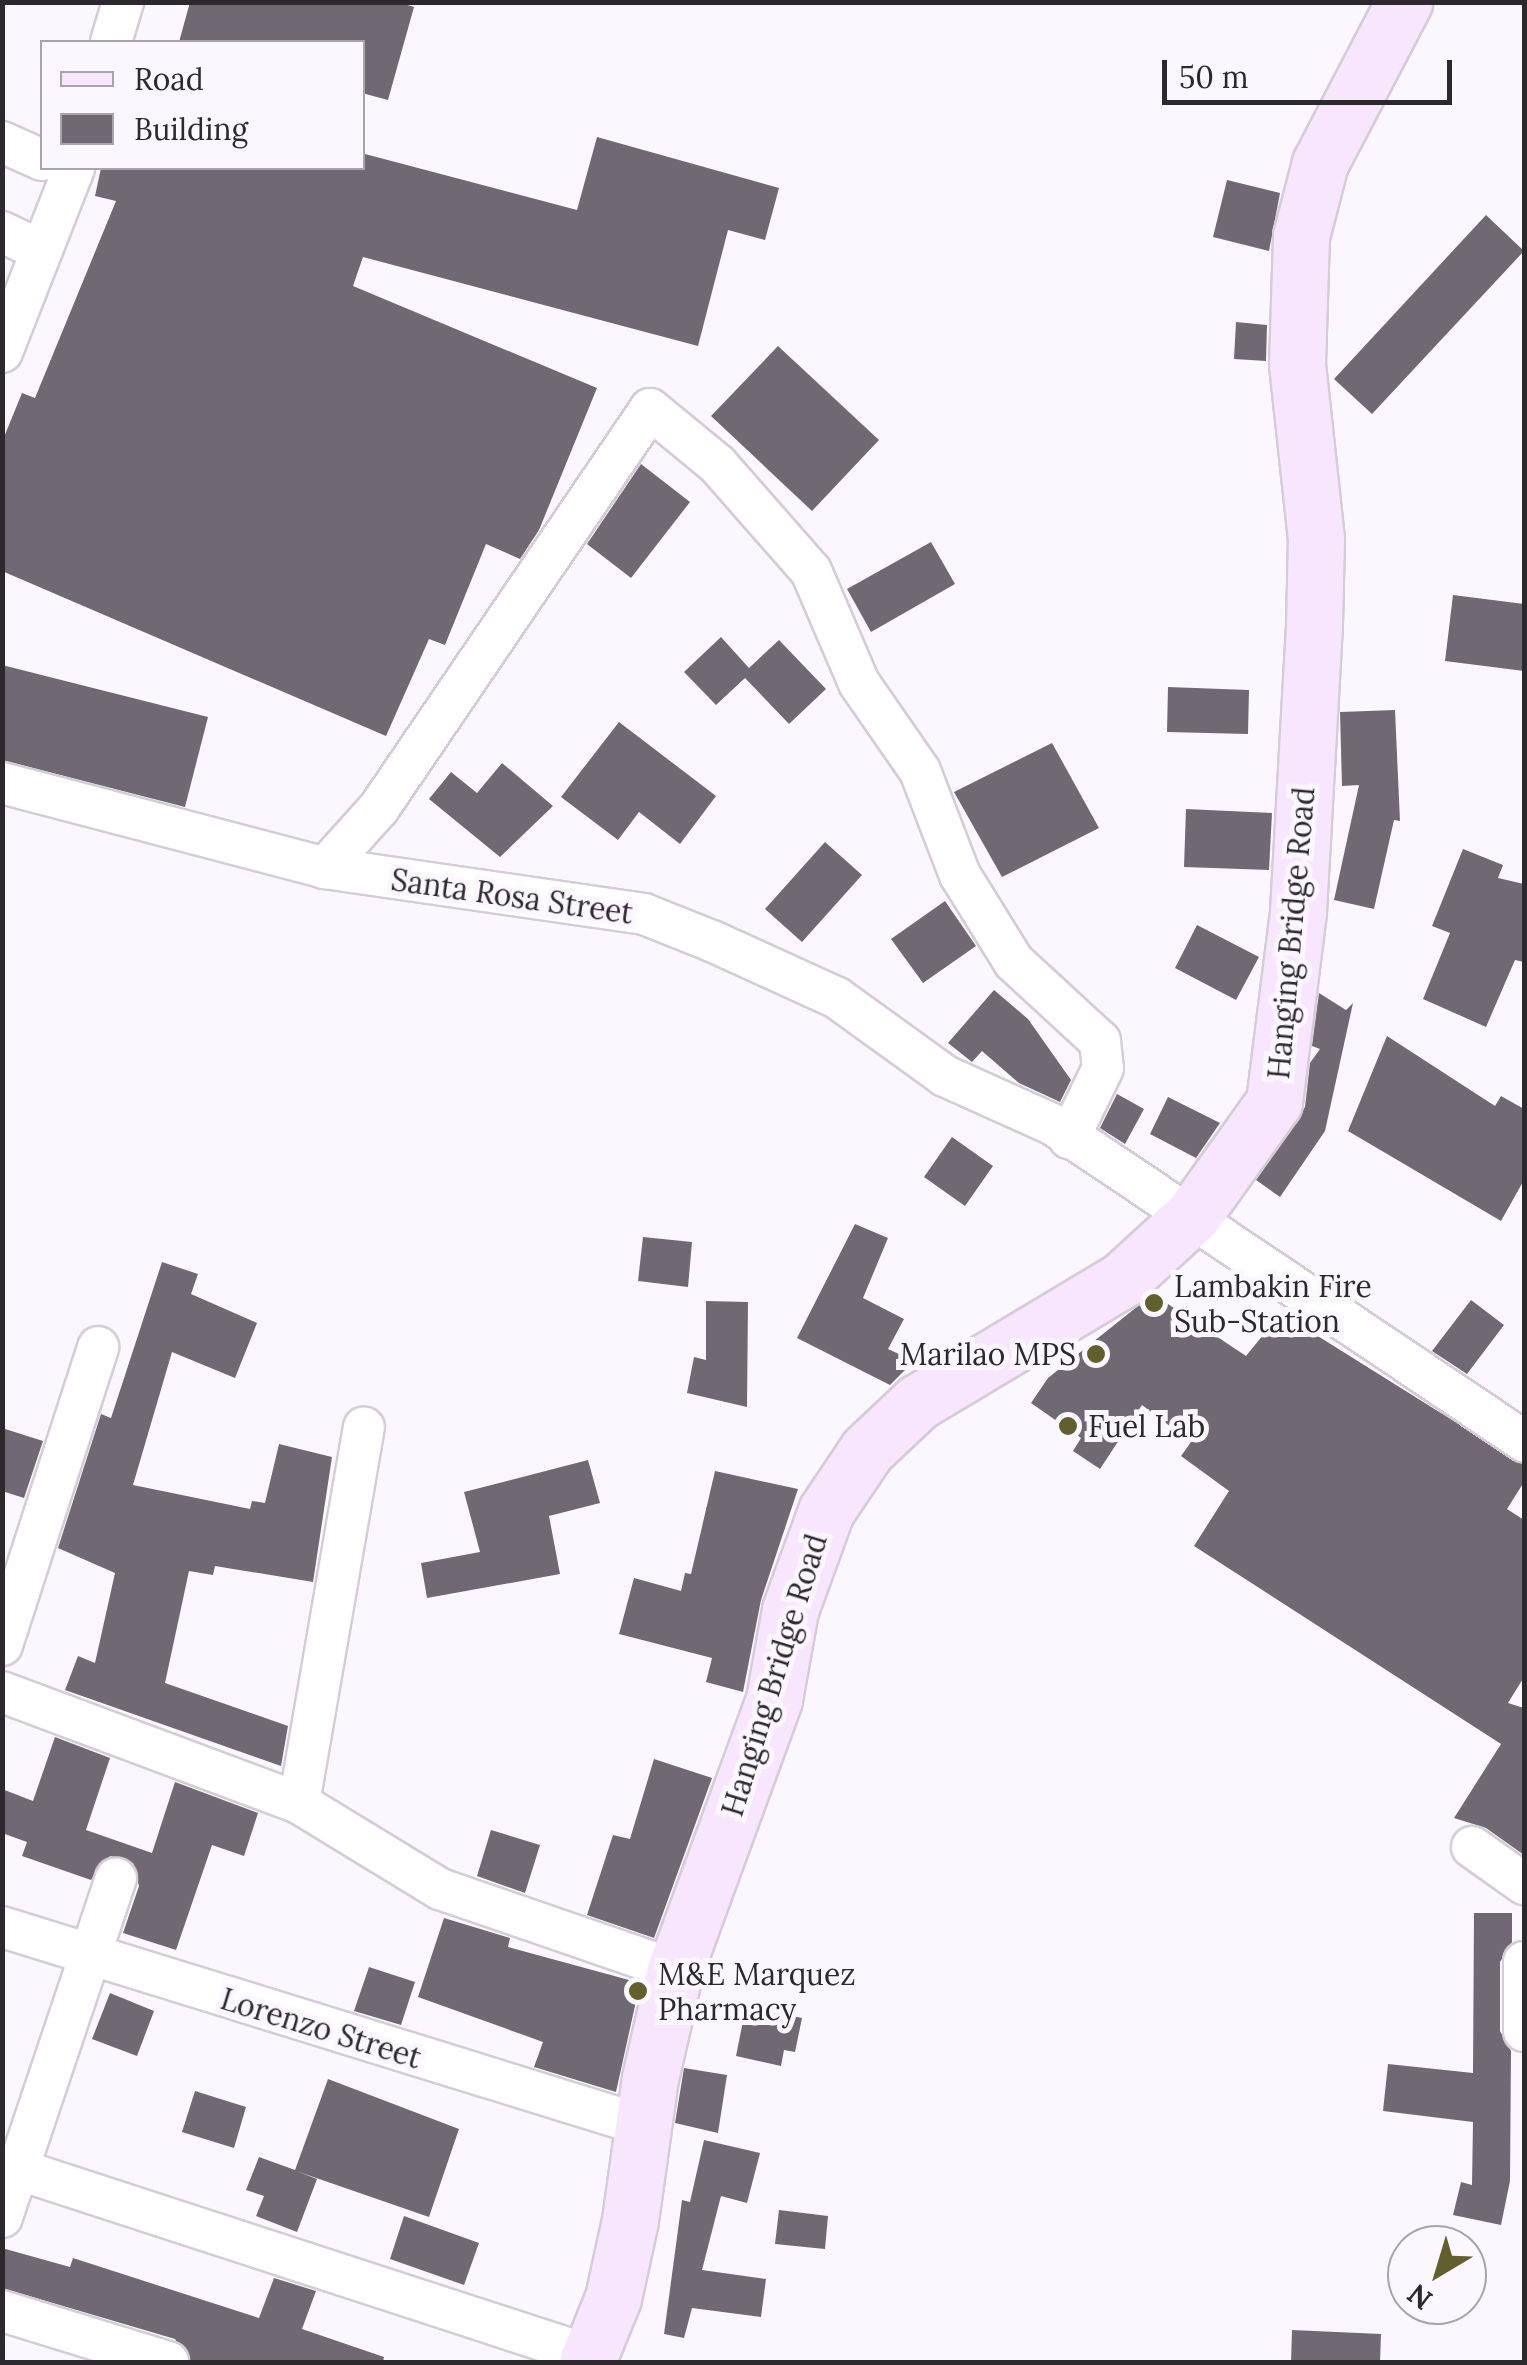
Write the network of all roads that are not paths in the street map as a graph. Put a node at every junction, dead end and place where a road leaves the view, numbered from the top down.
1 (122, 2) edge
2 (1404, 2) edge
3 (112, 40) edge
4 (2, 142) edge
5 (40, 158) edge
6 (61, 170) edge
7 (2, 232) edge
8 (42, 250) junction
9 (2, 352) edge
10 (2, 783) edge
11 (325, 868) junction
12 (1069, 1138) junction
13 (1194, 1214) junction
14 (98, 1347) dead end
15 (364, 1428) dead end
16 (1524, 1441) edge
17 (2, 1645) edge
18 (2, 1692) edge
19 (298, 1803) junction
20 (1472, 1846) dead end
21 (116, 1879) dead end
22 (1524, 1884) edge
23 (2, 1927) edge
24 (85, 1957) junction
25 (1524, 1962) edge
26 (675, 1970) junction
27 (1524, 2031) edge
28 (642, 2125) junction
29 (20, 2170) junction
30 (2, 2217) edge
31 (2, 2311) edge
32 (589, 2359) edge
33 (168, 2362) edge

1 - 3 street
2 - 13 street, Hanging Bridge Road
4 - 5 street
6 - 8 street
7 - 8 street
8 - 9 street
10 - 11 street, Santa Rosa Street
11 - 12 street, Santa Rosa Street
11 - 12 street
12 - 13 street, Santa Rosa Street
13 - 16 street, Santa Rosa Street
13 - 26 street, Hanging Bridge Road
14 - 17 street
15 - 19 street
18 - 19 street
19 - 26 street
20 - 22 street
21 - 24 street
23 - 24 street, Lorenzo Street
24 - 28 street, Lorenzo Street
24 - 29 street
25 - 27 street
26 - 28 street, Hanging Bridge Road
28 - 32 street, Hanging Bridge Road
29 - 30 street
29 - 32 street
31 - 33 street

